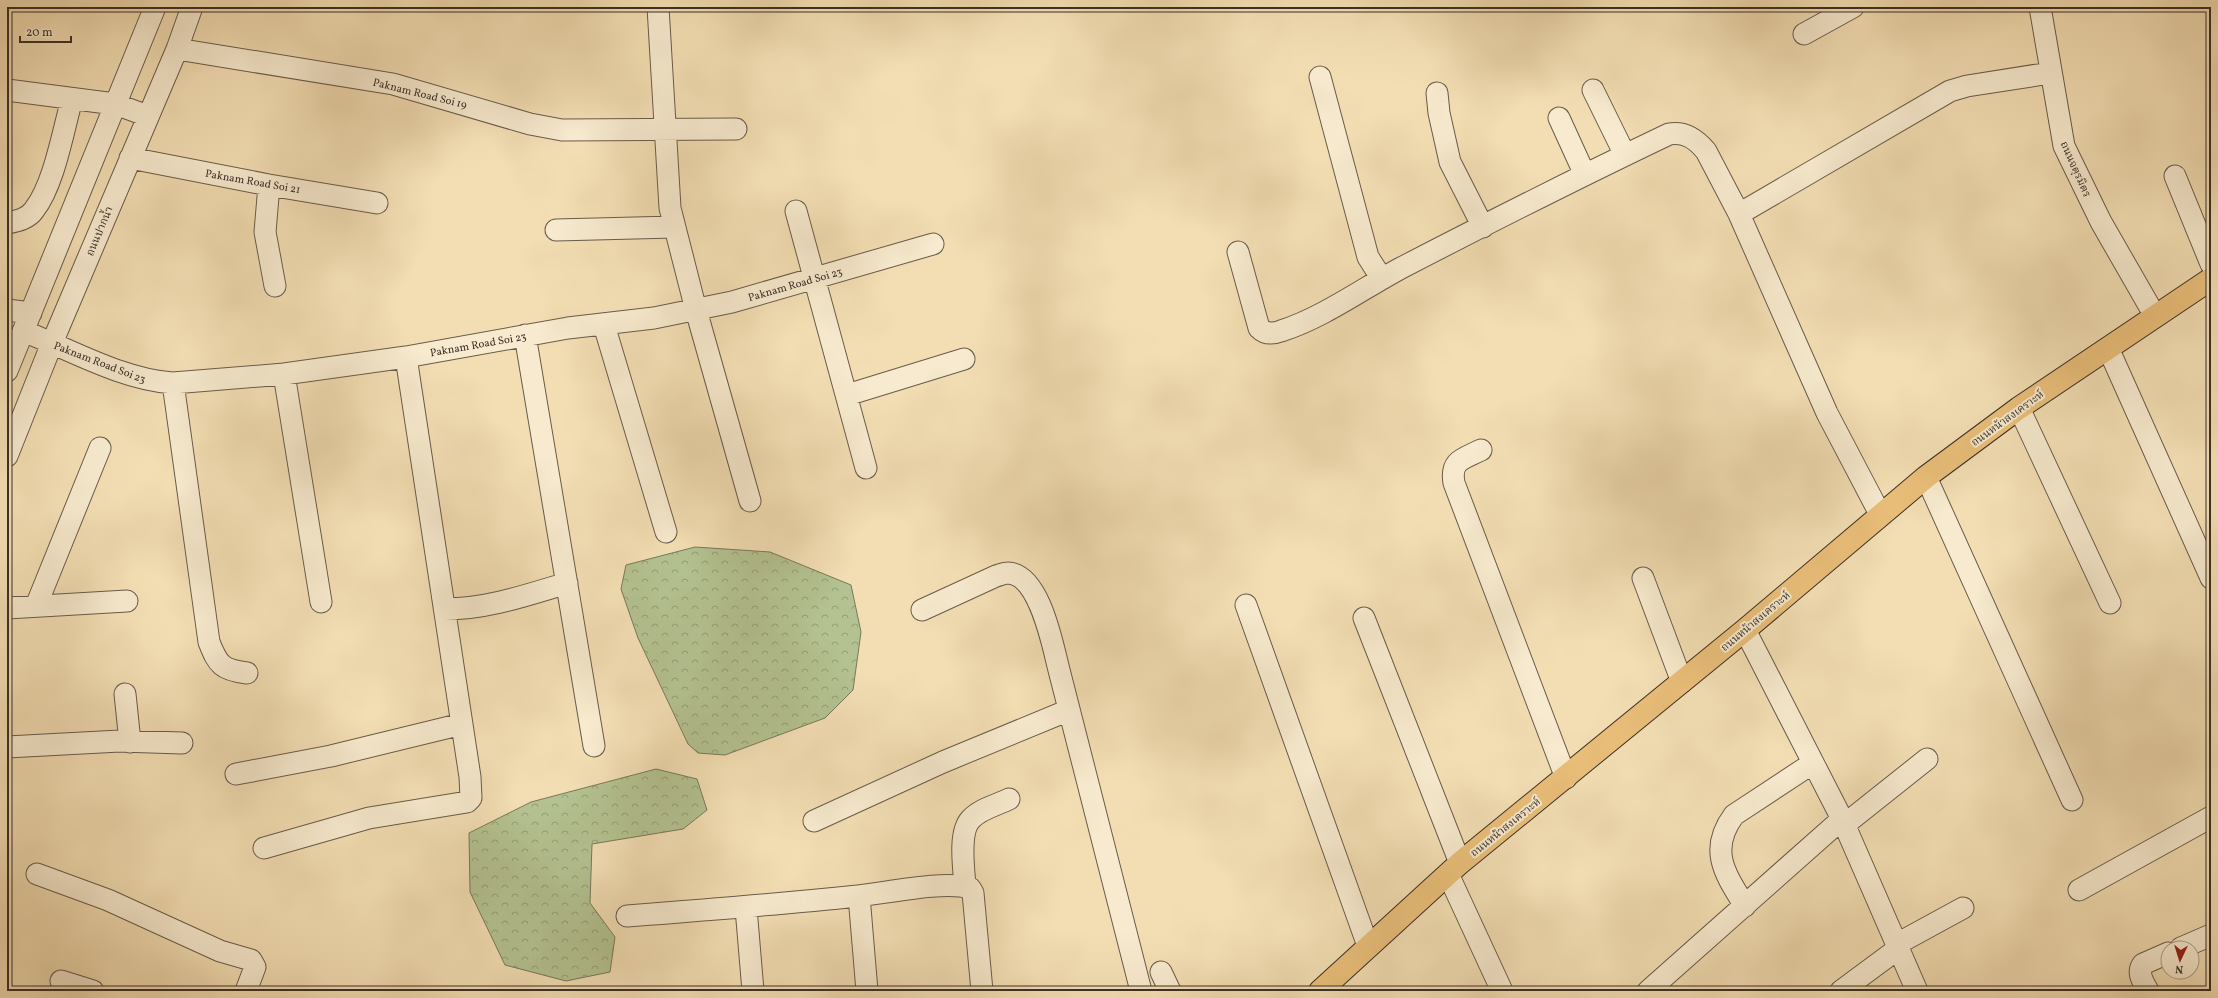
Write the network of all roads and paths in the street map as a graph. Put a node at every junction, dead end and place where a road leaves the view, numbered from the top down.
1 (155, 7) edge
2 (192, 7) edge
3 (658, 7) edge
4 (1853, 7) edge
5 (2040, 7) edge
6 (1804, 34) dead end
7 (177, 49) junction
8 (2050, 73) junction
9 (1320, 77) dead end
10 (7, 90) edge
11 (1593, 90) dead end
12 (1437, 93) dead end
13 (72, 99) junction
14 (115, 104) junction
15 (148, 116) junction
16 (1559, 118) dead end
17 (664, 129) junction
18 (736, 129) dead end
19 (1625, 155) junction
20 (130, 158) junction
21 (1585, 175) junction
22 (2175, 176) dead end
23 (269, 185) junction
24 (377, 203) dead end
25 (796, 211) dead end
26 (1738, 214) junction
27 (7, 223) edge
28 (674, 227) junction
29 (1483, 227) junction
30 (556, 230) dead end
31 (933, 244) dead end
32 (1238, 252) dead end
33 (2211, 264) edge
34 (815, 278) junction
35 (1382, 279) junction
36 (2211, 279) edge
37 (275, 286) dead end
38 (7, 310) edge
39 (696, 310) junction
40 (2155, 316) junction
41 (27, 322) junction
42 (604, 325) junction
43 (525, 335) junction
44 (52, 343) junction
45 (2108, 348) junction
46 (406, 357) junction
47 (964, 359) dead end
48 (7, 371) edge
49 (284, 374) junction
50 (173, 384) junction
51 (847, 395) junction
52 (2019, 408) junction
53 (100, 448) dead end
54 (1481, 450) dead end
55 (7, 456) edge
56 (866, 468) dead end
57 (1926, 477) junction
58 (750, 501) dead end
59 (1880, 514) junction
60 (666, 532) dead end
61 (1643, 578) dead end
62 (2211, 578) edge
63 (567, 583) junction
64 (127, 601) dead end
65 (321, 602) dead end
66 (2110, 603) dead end
67 (1246, 605) dead end
68 (36, 606) junction
69 (7, 608) edge
70 (444, 609) junction
71 (922, 610) dead end
72 (1364, 618) dead end
73 (1745, 630) junction
74 (247, 673) dead end
75 (1682, 682) junction
76 (125, 694) dead end
77 (1069, 710) junction
78 (462, 724) junction
79 (130, 742) junction
80 (182, 743) dead end
81 (594, 746) dead end
82 (7, 747) edge
83 (1927, 759) dead end
84 (1812, 763) junction
85 (236, 774) dead end
86 (1566, 778) junction
87 (1009, 799) dead end
88 (2072, 800) dead end
89 (2211, 817) edge
90 (814, 821) dead end
91 (1843, 822) junction
92 (264, 848) dead end
93 (1454, 869) junction
94 (37, 874) dead end
95 (965, 886) junction
96 (2079, 890) dead end
97 (859, 896) junction
98 (1745, 906) junction
99 (746, 908) junction
100 (1963, 908) dead end
101 (627, 916) dead end
102 (2211, 935) edge
103 (2199, 940) edge
104 (1368, 946) junction
105 (1898, 946) junction
106 (2160, 957) edge
107 (1161, 972) dead end
108 (61, 980) dead end
109 (1326, 988) edge
110 (93, 991) edge
111 (246, 991) edge
112 (754, 991) edge
113 (866, 991) edge
114 (982, 991) edge
115 (1141, 991) edge
116 (1170, 991) edge
117 (1502, 991) edge
118 (1648, 991) edge
119 (1842, 991) edge
120 (1918, 991) edge
121 (2148, 991) edge

1 - 14 street
2 - 7 street, ถนนปากน้ำ
3 - 17 street
4 - 6 street
5 - 8 street, ถนนจตุรมิตร
7 - 15 street, ถนนปากน้ำ
7 - 17 street, Paknam Road Soi 19
8 - 26 street
8 - 40 street, ถนนจตุรมิตร
9 - 35 street
10 - 13 street
11 - 19 street
12 - 29 street
13 - 14 street
13 - 27 street
14 - 15 street
14 - 41 street
15 - 20 street, ถนนปากน้ำ
16 - 21 street
17 - 18 street, Paknam Road Soi 19
17 - 28 street
19 - 21 street
19 - 26 street
20 - 23 street, Paknam Road Soi 21
20 - 44 street, ถนนปากน้ำ
21 - 29 street
22 - 33 street
23 - 24 street, Paknam Road Soi 21
23 - 37 street
25 - 34 street
26 - 59 street
28 - 30 street
28 - 39 street
29 - 35 street
31 - 34 street, Paknam Road Soi 23
32 - 35 street
34 - 39 street, Paknam Road Soi 23
34 - 51 street
36 - 40 main road, ถนนหน้าสงเคราะห์
38 - 41 street, Paknam Road Soi 23
39 - 42 street, Paknam Road Soi 23
39 - 58 street
40 - 45 main road, ถนนหน้าสงเคราะห์
41 - 44 street, Paknam Road Soi 23
41 - 48 street
42 - 43 street, Paknam Road Soi 23
42 - 60 street
43 - 46 street, Paknam Road Soi 23
43 - 63 street
44 - 50 street, Paknam Road Soi 23
44 - 55 street, ถนนปากน้ำ
45 - 52 main road, ถนนหน้าสงเคราะห์
45 - 62 street
46 - 49 street, Paknam Road Soi 23
46 - 70 street
47 - 51 street
49 - 50 street, Paknam Road Soi 23
49 - 65 street
50 - 74 street
51 - 56 street
52 - 57 main road, ถนนหน้าสงเคราะห์
52 - 66 street
53 - 68 street
54 - 86 street
57 - 59 main road, ถนนหน้าสงเคราะห์
57 - 88 street
59 - 73 main road, ถนนหน้าสงเคราะห์
61 - 75 street
63 - 70 street
63 - 81 street
64 - 68 street
67 - 104 street
68 - 69 street
70 - 78 street
71 - 77 street
72 - 93 street
73 - 75 main road, ถนนหน้าสงเคราะห์
73 - 84 street
75 - 86 main road, ถนนหน้าสงเคราะห์
76 - 79 street
77 - 90 street
77 - 115 street
78 - 85 street
78 - 92 street
79 - 80 street
79 - 82 street
83 - 91 street
84 - 91 street
84 - 98 street
86 - 93 main road, ถนนหน้าสงเคราะห์
87 - 95 street
89 - 96 street
91 - 98 street
91 - 105 street
93 - 104 main road, ถนนหน้าสงเคราะห์
93 - 117 street
94 - 111 street
95 - 97 street
95 - 114 street
97 - 99 street
97 - 113 street
98 - 118 street
99 - 101 street
99 - 112 street
100 - 105 street
102 - 103 street
104 - 109 main road, ถนนหน้าสงเคราะห์
105 - 119 street
105 - 120 street
106 - 121 street
107 - 116 street
108 - 110 street

